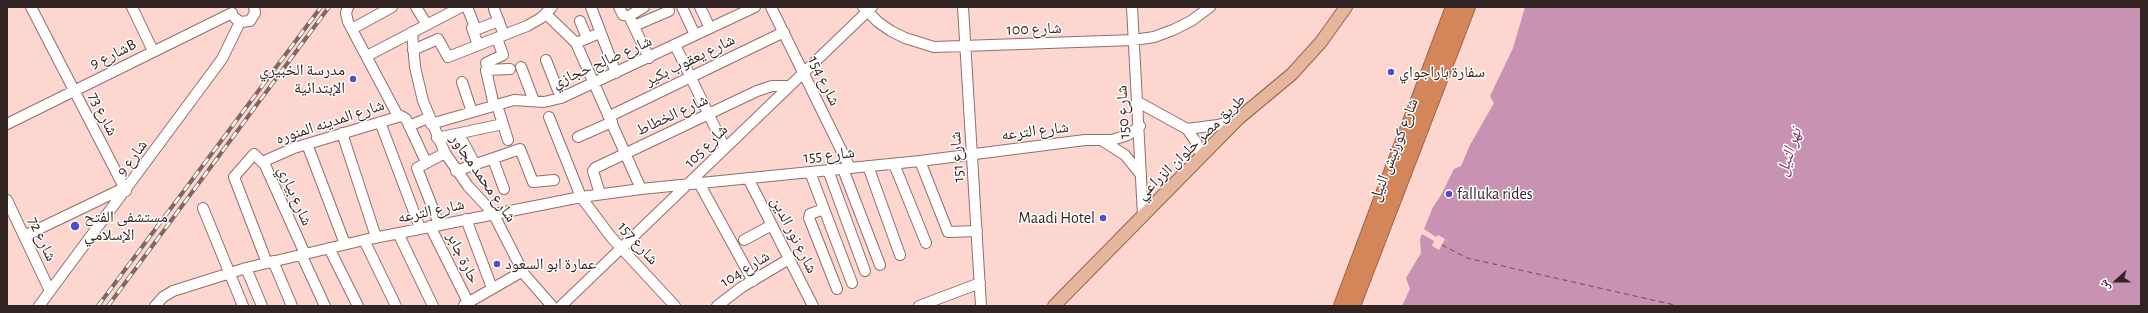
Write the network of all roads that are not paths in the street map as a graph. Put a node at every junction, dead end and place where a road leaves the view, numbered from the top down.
1 (31, 7) edge
2 (132, 7) edge
3 (255, 7) edge
4 (348, 7) edge
5 (392, 7) edge
6 (416, 7) edge
7 (460, 7) edge
8 (591, 7) edge
9 (644, 7) edge
10 (682, 7) edge
11 (700, 7) edge
12 (771, 7) edge
13 (963, 7) edge
14 (1132, 7) edge
15 (1210, 7) edge
16 (1346, 7) edge
17 (1453, 7) edge
18 (1468, 7) edge
19 (749, 8) edge
20 (494, 9) dead end
21 (867, 9) edge
22 (232, 10) edge
23 (549, 10) edge
24 (669, 11) dead end
25 (624, 12) edge
26 (499, 21) junction
27 (580, 21) dead end
28 (240, 22) junction
29 (426, 25) junction
30 (634, 26) junction
31 (710, 28) junction
32 (352, 29) junction
33 (478, 29) dead end
34 (412, 32) junction
35 (784, 32) junction
36 (600, 33) junction
37 (696, 36) junction
38 (500, 37) junction
39 (587, 38) junction
40 (1134, 40) junction
41 (576, 43) junction
42 (478, 45) junction
43 (675, 45) junction
44 (965, 47) junction
45 (413, 50) junction
46 (153, 51) junction
47 (366, 56) junction
48 (649, 58) junction
49 (546, 60) dead end
50 (486, 63) dead end
51 (521, 67) dead end
52 (510, 69) dead end
53 (804, 72) junction
54 (616, 73) junction
55 (690, 77) junction
56 (462, 82) dead end
57 (595, 83) junction
58 (788, 86) junction
59 (74, 89) junction
60 (561, 98) junction
61 (534, 101) junction
62 (1138, 102) junction
63 (496, 105) junction
64 (472, 112) junction
65 (709, 115) junction
66 (398, 116) junction
67 (549, 117) dead end
68 (611, 119) junction
69 (1238, 119) junction
70 (430, 121) junction
71 (380, 122) junction
72 (7, 124) edge
73 (504, 124) junction
74 (409, 126) junction
75 (1140, 126) junction
76 (1187, 130) junction
77 (342, 134) junction
78 (578, 137) dead end
79 (437, 138) junction
80 (462, 140) dead end
81 (508, 140) dead end
82 (1103, 141) junction
83 (307, 144) junction
84 (725, 148) junction
85 (445, 153) junction
86 (972, 153) junction
87 (626, 154) junction
88 (1201, 156) junction
89 (493, 158) junction
90 (920, 161) junction
91 (262, 162) junction
92 (426, 162) junction
93 (476, 164) junction
94 (894, 164) junction
95 (868, 166) junction
96 (846, 168) junction
97 (828, 170) junction
98 (456, 171) junction
99 (810, 172) junction
100 (1141, 176) junction
101 (748, 178) junction
102 (554, 180) dead end
103 (699, 182) junction
104 (688, 184) junction
105 (641, 188) junction
106 (125, 189) junction
107 (504, 189) dead end
108 (600, 194) junction
109 (582, 197) junction
110 (7, 200) edge
111 (203, 208) dead end
112 (824, 209) junction
113 (493, 213) junction
114 (1143, 216) junction
115 (466, 219) junction
116 (772, 225) junction
117 (430, 226) junction
118 (977, 231) junction
119 (398, 233) junction
120 (24, 236) junction
121 (376, 237) junction
122 (364, 240) junction
123 (744, 240) dead end
124 (926, 243) dead end
125 (345, 244) junction
126 (329, 248) junction
127 (621, 248) junction
128 (303, 254) junction
129 (900, 255) dead end
130 (789, 259) junction
131 (270, 262) junction
132 (880, 265) dead end
133 (246, 268) junction
134 (523, 271) junction
135 (865, 271) dead end
136 (229, 272) junction
137 (753, 281) junction
138 (980, 282) junction
139 (852, 283) dead end
140 (492, 288) junction
141 (836, 289) dead end
142 (50, 292) junction
143 (465, 304) edge
144 (39, 306) edge
145 (155, 306) edge
146 (243, 306) edge
147 (262, 306) edge
148 (292, 306) edge
149 (325, 306) edge
150 (358, 306) edge
151 (396, 306) edge
152 (433, 306) edge
153 (552, 306) edge
154 (561, 306) edge
155 (675, 306) edge
156 (717, 306) edge
157 (813, 306) edge
158 (919, 306) edge
159 (981, 306) edge
160 (1054, 306) edge
161 (1341, 306) edge
162 (1353, 306) edge

1 - 59 street, شارع 73
2 - 46 street
3 - 28 street
4 - 32 street
5 - 32 street
6 - 29 street
7 - 29 street
7 - 42 street
8 - 36 street
9 - 25 street
10 - 37 street
11 - 31 street
12 - 35 street, شارع 154
13 - 44 street, شارع 151
14 - 40 street, شارع 150
15 - 40 street, شارع 100
16 - 69 main road, طريق مصر حلوان الزراعي
17 - 161 highway, شارع كورنيش النيل
18 - 162 highway, شارع كورنيش النيل
19 - 31 street, شارع صالح حجازي
20 - 26 street
21 - 44 street, شارع 100
21 - 53 street, شارع 105
22 - 28 street
22 - 46 street, شارع 9B
23 - 38 street
23 - 41 street
24 - 30 street
25 - 30 street
26 - 33 street
26 - 38 street
27 - 39 street
28 - 106 street, شارع 9
29 - 34 street
30 - 48 street
31 - 37 street, شارع صالح حجازي
32 - 47 street
34 - 45 street, شارع محمد مجاور
34 - 47 street
35 - 53 street, شارع 154
35 - 55 street, شارع يعقوب بكير
36 - 39 street
36 - 54 street
37 - 43 street, شارع صالح حجازي
38 - 42 street
38 - 50 street
39 - 41 street
40 - 44 street, شارع 100
40 - 62 street, شارع 150
41 - 57 street
42 - 45 street
43 - 48 street, شارع صالح حجازي
43 - 55 street
44 - 86 street, شارع 151
45 - 70 street, شارع محمد مجاور
46 - 59 street, شارع 9B
47 - 66 street
48 - 54 street, شارع صالح حجازي
49 - 60 street
51 - 61 street
52 - 63 street
53 - 58 street, شارع 105
53 - 96 street, شارع 154
54 - 57 street, شارع صالح حجازي
55 - 65 street
55 - 68 street, شارع يعقوب بكير
56 - 64 street
57 - 60 street, شارع صالح حجازي
57 - 68 street
58 - 65 street, شارع الخطاط
58 - 84 street, شارع 105
59 - 72 street, شارع 9B
59 - 106 street, شارع 73
60 - 61 street, شارع صالح حجازي
61 - 63 street, شارع صالح حجازي
62 - 75 street, شارع 150
62 - 76 street
63 - 64 street, شارع صالح حجازي
63 - 73 street
64 - 70 street, شارع صالح حجازي
65 - 84 street
65 - 87 street, شارع الخطاط
66 - 71 street, شارع المدينه المنوره
66 - 74 street, شارع المدينه المنوره
67 - 109 street, شارع 157
68 - 78 street, شارع يعقوب بكير
68 - 87 street
69 - 76 street
69 - 88 main road, طريق مصر حلوان الزراعي
70 - 74 street, شارع صالح حجازي
70 - 79 street, شارع محمد مجاور
71 - 77 street, شارع المدينه المنوره
71 - 117 street
73 - 79 street
73 - 81 street
74 - 92 street, شارع المدينه المنوره
75 - 82 street, شارع الترعه
75 - 100 street, شارع 150
76 - 88 street
77 - 83 street, شارع المدينه المنوره
77 - 121 street
79 - 85 street, شارع محمد مجاور
80 - 93 street
82 - 86 street, شارع الترعه
82 - 100 street
83 - 91 street, شارع المدينه المنوره
83 - 125 street
84 - 104 street, شارع 105
85 - 92 street
85 - 98 street, شارع محمد مجاور
86 - 90 street, شارع 155
86 - 118 street, شارع 151
87 - 105 street
87 - 108 street, شارع الخطاط
88 - 114 main road, طريق مصر حلوان الزراعي
89 - 93 street
89 - 102 street
89 - 107 street
90 - 94 street, شارع 155
90 - 118 street
91 - 128 street, شارع بياري
91 - 131 street, شارع بياري
92 - 117 street
93 - 98 street
94 - 95 street, شارع 155
94 - 124 street
95 - 96 street, شارع 155
95 - 129 street
96 - 97 street, شارع 155
96 - 132 street, شارع 154
97 - 99 street, شارع 155
97 - 135 street
98 - 113 street, شارع محمد مجاور
99 - 101 street, شارع 155
99 - 112 street
100 - 114 street, شارع 150
101 - 103 street, شارع 155
101 - 116 street, شارع نور الدين
103 - 104 street, شارع 155
103 - 137 street
104 - 105 street, شارع الترعه
104 - 127 street, شارع 105
105 - 108 street, شارع الترعه
106 - 120 street
106 - 142 street, شارع 9
108 - 109 street, شارع الترعه
109 - 113 street, شارع الترعه
109 - 127 street, شارع 157
110 - 120 street, شارع 72
111 - 136 street
112 - 139 street
112 - 141 street
113 - 115 street, شارع الترعه
113 - 134 street, شارع محمد مجاور
114 - 160 main road, طريق مصر حلوان الزراعي
115 - 117 street, شارع الترعه
115 - 140 street
116 - 123 street
116 - 130 street, شارع نور الدين
117 - 119 street, شارع الترعه
117 - 143 street, حارة جابر
118 - 138 street, شارع 151
119 - 121 street, شارع الترعه
119 - 152 street
120 - 142 street, شارع 72
121 - 122 street, شارع الترعه
122 - 125 street, شارع الترعه
122 - 151 street
125 - 126 street, شارع الترعه
126 - 128 street, شارع الترعه
126 - 150 street
127 - 154 street, شارع 105
127 - 155 street, شارع 157
128 - 131 street, شارع الترعه
128 - 149 street, شارع بياري
130 - 137 street, شارع 104
130 - 157 street, شارع نور الدين
131 - 133 street, شارع الترعه
131 - 148 street
133 - 136 street, شارع الترعه
133 - 147 street
134 - 140 street
134 - 153 street, شارع محمد مجاور
136 - 145 street, شارع الترعه
136 - 146 street
137 - 156 street, شارع 104
138 - 158 street
138 - 159 street, شارع 151
140 - 143 street
142 - 144 street, شارع 9

